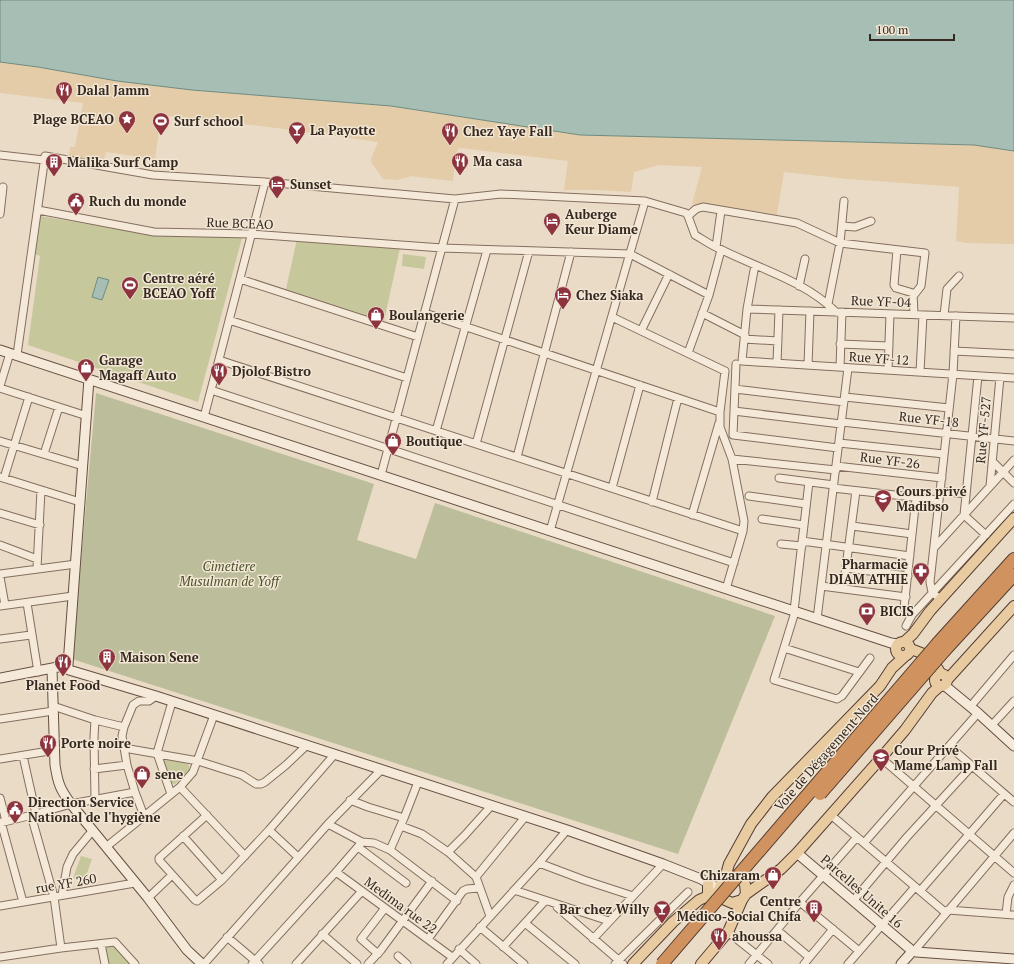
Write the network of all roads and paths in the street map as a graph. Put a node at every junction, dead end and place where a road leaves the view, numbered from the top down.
1 (0, 155) edge
2 (44, 160) junction
3 (265, 182) junction
4 (2, 186) edge
5 (12, 188) dead end
6 (455, 199) junction
7 (645, 201) junction
8 (844, 201) dead end
9 (38, 210) junction
10 (721, 211) junction
11 (0, 214) edge
12 (688, 216) junction
13 (870, 221) dead end
14 (842, 226) junction
15 (251, 234) junction
16 (840, 243) junction
17 (442, 248) junction
18 (719, 249) junction
19 (487, 250) junction
20 (897, 250) junction
21 (529, 251) junction
22 (571, 252) junction
23 (630, 254) junction
24 (805, 259) dead end
25 (756, 265) junction
26 (669, 274) junction
27 (959, 276) dead end
28 (240, 279) junction
29 (799, 286) junction
30 (709, 294) junction
31 (914, 295) junction
32 (828, 304) junction
33 (747, 309) junction
34 (779, 310) junction
35 (810, 311) junction
36 (839, 312) junction
37 (425, 313) junction
38 (702, 313) junction
39 (890, 314) junction
40 (914, 314) junction
41 (923, 315) junction
42 (944, 316) junction
43 (956, 316) junction
44 (612, 317) junction
45 (1014, 318) edge
46 (229, 320) junction
47 (465, 327) junction
48 (641, 330) junction
49 (418, 337) junction
50 (744, 337) junction
51 (505, 340) junction
52 (778, 341) junction
53 (840, 344) junction
54 (889, 346) junction
55 (0, 350) edge
56 (954, 351) junction
57 (544, 353) junction
58 (688, 353) junction
59 (13, 354) junction
60 (1014, 354) edge
61 (219, 360) junction
62 (739, 363) junction
63 (777, 363) junction
64 (808, 365) junction
65 (840, 367) junction
66 (848, 368) junction
67 (596, 370) junction
68 (888, 370) junction
69 (725, 371) junction
70 (920, 372) junction
71 (953, 374) junction
72 (978, 376) junction
73 (1000, 377) junction
74 (407, 378) junction
75 (1014, 378) edge
76 (89, 379) junction
77 (640, 385) junction
78 (0, 387) edge
79 (735, 389) junction
80 (211, 390) junction
81 (29, 397) junction
82 (678, 398) junction
83 (844, 400) junction
84 (58, 407) junction
85 (949, 408) junction
86 (734, 411) junction
87 (720, 414) junction
88 (87, 416) junction
89 (204, 417) junction
90 (396, 418) junction
91 (842, 423) junction
92 (436, 431) junction
93 (947, 433) junction
94 (972, 436) junction
95 (995, 439) junction
96 (0, 441) edge
97 (1014, 441) edge
98 (476, 444) junction
99 (15, 445) junction
100 (839, 446) junction
101 (388, 448) junction
102 (44, 454) junction
103 (944, 454) junction
104 (517, 457) junction
105 (732, 459) junction
106 (1014, 460) edge
107 (992, 462) junction
108 (83, 466) junction
109 (836, 468) junction
110 (1003, 472) junction
111 (567, 474) junction
112 (381, 475) junction
113 (2, 477) edge
114 (779, 478) dead end
115 (942, 478) junction
116 (809, 482) junction
117 (1014, 483) edge
118 (990, 486) junction
119 (834, 487) junction
120 (612, 488) junction
121 (41, 490) junction
122 (856, 491) junction
123 (940, 491) junction
124 (966, 494) junction
125 (749, 496) dead end
126 (916, 498) junction
127 (939, 500) junction
128 (80, 502) junction
129 (652, 502) junction
130 (806, 504) junction
131 (1014, 504) edge
132 (558, 505) junction
133 (0, 513) edge
134 (692, 515) junction
135 (964, 515) junction
136 (1014, 518) edge
137 (762, 519) dead end
138 (40, 525) junction
139 (804, 525) junction
140 (852, 526) junction
141 (550, 531) junction
142 (743, 531) junction
143 (912, 534) junction
144 (986, 535) junction
145 (781, 544) dead end
146 (802, 544) junction
147 (826, 544) junction
148 (0, 545) edge
149 (849, 548) junction
150 (934, 548) junction
151 (910, 556) junction
152 (37, 559) junction
153 (1014, 559) edge
154 (734, 563) junction
155 (76, 564) junction
156 (37, 568) junction
157 (846, 568) junction
158 (1014, 575) edge
159 (0, 576) edge
160 (908, 576) junction
161 (821, 586) junction
162 (726, 589) junction
163 (843, 589) junction
164 (932, 592) junction
165 (73, 596) junction
166 (906, 597) junction
167 (941, 600) junction
168 (27, 603) junction
169 (3, 606) edge
170 (1014, 606) edge
171 (795, 612) junction
172 (912, 615) junction
173 (817, 619) junction
174 (909, 630) junction
175 (31, 635) junction
176 (0, 640) edge
177 (942, 646) junction
178 (784, 648) junction
179 (902, 649) junction
180 (1014, 655) edge
181 (870, 658) dead end
182 (64, 666) junction
183 (38, 672) junction
184 (859, 672) junction
185 (0, 678) edge
186 (941, 680) junction
187 (156, 696) junction
188 (1014, 701) edge
189 (172, 702) junction
190 (970, 706) junction
191 (53, 708) junction
192 (978, 713) junction
193 (214, 716) junction
194 (0, 719) edge
195 (95, 720) junction
196 (992, 726) junction
197 (124, 727) junction
198 (1014, 745) edge
199 (306, 746) junction
200 (949, 746) junction
201 (124, 748) junction
202 (55, 750) junction
203 (157, 753) junction
204 (334, 755) junction
205 (22, 756) junction
206 (881, 758) junction
207 (0, 759) edge
208 (198, 761) junction
209 (128, 765) junction
210 (972, 766) junction
211 (94, 770) junction
212 (381, 770) junction
213 (418, 782) junction
214 (914, 786) junction
215 (180, 787) junction
216 (135, 792) junction
217 (171, 794) junction
218 (1004, 794) junction
219 (0, 798) edge
220 (95, 800) junction
221 (350, 800) junction
222 (1014, 802) edge
223 (71, 804) junction
224 (935, 805) junction
225 (491, 806) junction
226 (34, 815) junction
227 (207, 815) junction
228 (831, 815) junction
229 (144, 816) junction
230 (525, 817) junction
231 (404, 818) junction
232 (2, 822) edge
233 (328, 824) junction
234 (401, 826) junction
235 (93, 830) junction
236 (269, 830) junction
237 (567, 830) junction
238 (1014, 833) edge
239 (969, 834) junction
240 (183, 836) junction
241 (857, 837) junction
242 (864, 843) junction
243 (360, 844) junction
244 (106, 847) junction
245 (390, 850) junction
246 (448, 852) junction
247 (797, 853) junction
248 (995, 855) junction
249 (245, 856) junction
250 (298, 857) junction
251 (886, 862) junction
252 (539, 863) junction
253 (663, 864) junction
254 (336, 872) junction
255 (1014, 873) edge
256 (172, 875) junction
257 (824, 876) junction
258 (476, 877) junction
259 (728, 878) junction
260 (222, 880) junction
261 (704, 880) junction
262 (766, 880) junction
263 (432, 881) junction
264 (135, 883) junction
265 (406, 883) dead end
266 (745, 884) junction
267 (1014, 885) edge
268 (480, 888) junction
269 (918, 889) junction
270 (514, 890) junction
271 (362, 891) junction
272 (688, 892) dead end
273 (722, 895) junction
274 (58, 896) junction
275 (633, 896) junction
276 (744, 897) junction
277 (148, 898) junction
278 (703, 898) junction
279 (457, 901) junction
280 (546, 901) junction
281 (853, 901) junction
282 (23, 902) junction
283 (800, 902) junction
284 (554, 904) junction
285 (0, 906) edge
286 (385, 908) junction
287 (947, 912) junction
288 (1010, 915) edge
289 (490, 916) junction
290 (403, 921) junction
291 (609, 921) junction
292 (525, 923) junction
293 (882, 926) junction
294 (480, 927) junction
295 (730, 929) junction
296 (833, 929) junction
297 (777, 930) junction
298 (322, 934) junction
299 (227, 937) junction
300 (428, 939) junction
301 (593, 939) junction
302 (101, 944) junction
303 (503, 947) junction
304 (61, 948) junction
305 (459, 949) junction
306 (859, 951) junction
307 (378, 954) junction
308 (757, 954) junction
309 (912, 954) edge
310 (398, 956) dead end
311 (0, 957) edge
312 (452, 957) junction
313 (809, 957) junction
314 (1014, 959) edge
315 (988, 960) edge
316 (301, 962) edge
317 (255, 963) edge
318 (619, 963) edge
319 (105, 964) edge
320 (136, 964) edge
321 (203, 964) edge
322 (357, 964) edge
323 (368, 964) edge
324 (407, 964) edge
325 (447, 964) edge
326 (476, 964) edge
327 (524, 964) edge
328 (575, 964) edge
329 (633, 964) edge
330 (662, 964) edge
331 (672, 964) edge
332 (701, 964) edge
333 (749, 964) edge
334 (768, 964) edge
335 (804, 964) edge
336 (848, 964) edge
337 (901, 964) edge

1 - 2 street
2 - 3 street
2 - 9 street
3 - 6 street
3 - 15 street
4 - 5 street
4 - 11 street
6 - 7 street
6 - 17 street
7 - 12 street
7 - 23 street
8 - 14 street
9 - 15 street, Rue BCEAO
9 - 59 street
10 - 12 street
10 - 16 street
10 - 18 street
12 - 18 street
13 - 14 street
14 - 16 street
15 - 17 street, Rue BCEAO
15 - 28 street
16 - 20 street
16 - 32 street
17 - 19 street, Rue BCEAO
17 - 37 street
18 - 25 street
18 - 30 street
19 - 21 street, Rue BCEAO
19 - 47 street
20 - 31 street
20 - 31 street
21 - 22 street, Rue BCEAO
21 - 51 street
22 - 23 street, Rue BCEAO
22 - 57 street
23 - 26 street
23 - 44 street
24 - 29 street
25 - 29 street
25 - 33 street
26 - 30 street
26 - 48 street
27 - 42 street
28 - 46 street
28 - 49 street
29 - 32 street
30 - 38 street
31 - 40 street
32 - 36 street
33 - 34 street, Rue YF-04
33 - 50 street
34 - 35 street, Rue YF-04
34 - 52 street
35 - 36 street, Rue YF-04
35 - 64 street
36 - 39 street, Rue YF-04
36 - 53 street
37 - 47 street
37 - 49 street
38 - 50 street
38 - 58 street
39 - 40 street, Rue YF-04
39 - 54 street
40 - 41 street, Rue YF-04
41 - 42 street, Rue YF-04
41 - 70 street
42 - 43 street, Rue YF-04
43 - 45 street, Rue YF-04
43 - 56 street
44 - 48 street
44 - 67 street
46 - 61 street
46 - 74 street
47 - 51 street
47 - 92 street
48 - 58 street
49 - 74 street
50 - 52 street
50 - 62 street
51 - 57 street
51 - 98 street
52 - 63 street
53 - 54 street
53 - 65 street
54 - 68 street
55 - 59 street
56 - 60 street
56 - 71 street
57 - 67 street
57 - 104 street
58 - 69 street
59 - 76 street
59 - 78 street
61 - 80 street
61 - 90 street
62 - 63 street, Rue YF-12
62 - 69 street
62 - 79 street
63 - 64 street, Rue YF-12
64 - 65 street, Rue YF-12
65 - 66 street, Rue YF-12
66 - 68 street, Rue YF-12
66 - 83 street
67 - 77 street
67 - 111 street
68 - 70 street, Rue YF-12
69 - 87 street
70 - 71 street, Rue YF-12
71 - 72 street, Rue YF-12
71 - 85 street
72 - 73 street, Rue YF-12
72 - 94 street
73 - 75 street, Rue YF-12
73 - 95 street, Rue YF-527
74 - 90 street
76 - 88 street
76 - 89 street
77 - 82 street
77 - 120 street
78 - 81 street
79 - 83 street
79 - 86 street
80 - 89 street
80 - 101 street
81 - 84 street
81 - 99 street
82 - 87 street
82 - 129 street
83 - 85 street
83 - 91 street
84 - 88 street
84 - 102 street
85 - 93 street
86 - 91 street, Rue YF-18
86 - 100 street
87 - 105 street
87 - 134 street
88 - 108 street
89 - 112 street
90 - 92 street
90 - 101 street
91 - 93 street, Rue YF-18
91 - 100 street
92 - 98 street
93 - 94 street, Rue YF-18
93 - 103 street
94 - 95 street, Rue YF-18
94 - 124 street
95 - 97 street, Rue YF-18
95 - 107 street, Rue YF-527
96 - 99 street
98 - 104 street
99 - 102 street
99 - 113 street
100 - 103 street
100 - 109 street
101 - 112 street
101 - 132 street
102 - 108 street
103 - 115 street
104 - 111 street
105 - 109 street, Rue YF-26
105 - 142 street
106 - 110 street
107 - 110 street
107 - 118 street, Rue YF-527
108 - 128 street
109 - 115 street, Rue YF-26
109 - 119 street
110 - 117 street
110 - 118 street
111 - 120 street
111 - 132 street
112 - 141 street
113 - 121 street
114 - 116 street
115 - 123 street
116 - 119 street
116 - 130 street
118 - 135 street
119 - 122 street
119 - 147 street
120 - 129 street
121 - 128 street
121 - 138 street
122 - 126 street
122 - 140 street
123 - 124 street
123 - 127 street
124 - 135 street
125 - 130 street
126 - 127 street
126 - 143 street
127 - 150 street
128 - 155 street
129 - 134 street
130 - 139 street
131 - 144 street
132 - 141 street
132 - 154 street
133 - 138 street
134 - 142 street
135 - 144 street
135 - 150 street
136 - 167 main road
137 - 139 street
138 - 152 street
139 - 146 street
140 - 143 street
140 - 149 street
141 - 162 street
142 - 154 street
143 - 151 street
144 - 164 street
145 - 146 street
146 - 147 street
146 - 171 street
147 - 149 street
147 - 161 street
148 - 152 street
149 - 151 street
149 - 157 street
150 - 164 street
151 - 160 street
152 - 156 street
153 - 177 highway, Voie de Dégagement Nord
154 - 162 street
155 - 156 street
155 - 165 street
156 - 159 street
157 - 160 street
157 - 163 street
158 - 177 highway, Voie de Dégagement Nord
159 - 169 street
160 - 166 street
161 - 163 street
161 - 173 street
162 - 171 street
163 - 166 street
164 - 167 street
164 - 172 street
165 - 168 street
165 - 182 street
166 - 172 street
167 - 174 main road
168 - 169 street
168 - 175 street
170 - 186 main road
171 - 173 street
171 - 178 street
172 - 174 street
173 - 179 street
174 - 179 main road
175 - 176 street
175 - 183 street
177 - 330 highway, Voie de Dégagement Nord, bridge
177 - 331 highway, Voie de Dégagement Nord, bridge
178 - 184 street
178 - 184 street
179 - 186 main road
179 - 259 main road
180 - 190 street
181 - 184 street
182 - 183 street
182 - 187 street
182 - 191 street
183 - 185 street
186 - 190 street
186 - 206 main road
187 - 189 street
187 - 197 street
188 - 196 street
189 - 193 street
189 - 203 street
190 - 192 street
191 - 194 street
191 - 195 street
191 - 202 street
192 - 196 street
192 - 200 street
193 - 199 street
193 - 208 street
195 - 197 street
195 - 211 street
196 - 198 street
197 - 201 street
199 - 204 street
199 - 208 street
200 - 210 street
200 - 214 street
201 - 203 street
201 - 209 street
202 - 205 street
202 - 223 street
203 - 208 street
203 - 217 street
204 - 212 street
204 - 236 street
205 - 207 street
205 - 226 street
206 - 214 street
206 - 228 main road
208 - 215 street
209 - 211 street
209 - 216 street
210 - 218 street
210 - 224 street
211 - 220 street
212 - 213 street
212 - 221 street
213 - 225 street
213 - 231 street
214 - 224 street
214 - 242 street
215 - 217 street
215 - 227 street
216 - 220 street
216 - 229 street
217 - 229 street
218 - 222 street
218 - 239 street
219 - 232 street
220 - 223 street
221 - 231 street
221 - 233 street
223 - 226 street
223 - 235 street
224 - 239 street
224 - 251 street
225 - 230 street
225 - 246 street
226 - 232 street
226 - 274 street
227 - 240 street
227 - 249 street
228 - 241 street
228 - 247 main road
229 - 244 street
230 - 237 street
230 - 258 street
231 - 234 street
232 - 282 street
233 - 243 street
233 - 250 street
234 - 245 street
234 - 246 street
235 - 244 street
235 - 274 street
236 - 249 street
236 - 250 street
237 - 252 street
237 - 253 street
238 - 248 street
239 - 248 street
239 - 269 street
240 - 256 street
240 - 260 street
241 - 242 street
241 - 257 street
242 - 251 street
243 - 245 street
243 - 254 street
243 - 265 street
244 - 264 street
245 - 263 street
246 - 258 street
247 - 257 street, Parcelles Unite 16
247 - 262 main road
248 - 255 street
248 - 287 street
249 - 260 street
250 - 299 street
251 - 269 street
251 - 281 street
252 - 270 street
252 - 275 street
253 - 261 street
253 - 275 street
254 - 271 street, Medima rue 22
254 - 317 street
256 - 260 street
256 - 277 street
257 - 281 street, Parcelles Unite 16
257 - 283 street
258 - 268 street
259 - 261 street
259 - 266 main road
259 - 273 main road
261 - 273 street
261 - 278 main road
262 - 266 main road
262 - 276 main road
263 - 279 street
263 - 290 street
264 - 274 street, rue YF 260
264 - 277 street
266 - 276 main road
267 - 288 street
268 - 279 street
268 - 289 street
269 - 287 street
269 - 293 street
270 - 280 street
270 - 289 street
271 - 286 street, Medima rue 22
271 - 298 street
272 - 318 street
273 - 276 main road
273 - 278 main road
273 - 295 main road
274 - 282 street, rue YF 260
274 - 304 street
275 - 291 street
276 - 295 main road
277 - 321 street
278 - 329 main road
279 - 300 street
280 - 284 street
280 - 292 street
281 - 293 street, Parcelles Unite 16
282 - 285 street, rue YF 260
283 - 296 street
283 - 297 street
284 - 291 street
284 - 301 street
286 - 290 street, Medima rue 22
286 - 307 street
287 - 288 street
287 - 309 street
289 - 294 street
290 - 300 street, Medima rue 22
290 - 307 street
291 - 301 street
292 - 303 street
292 - 328 street
293 - 306 street
293 - 309 street, Parcelles Unite 16
294 - 303 street
294 - 305 street
295 - 308 street
295 - 332 main road
296 - 306 street
296 - 313 street
297 - 308 street
297 - 313 street
298 - 316 street
298 - 322 street
299 - 317 street
299 - 321 street
300 - 312 street, Medima rue 22
301 - 318 street
302 - 304 street
302 - 319 street
302 - 320 street
303 - 327 street
304 - 311 street
305 - 312 street
305 - 326 street
306 - 336 street
307 - 323 street
308 - 333 street
308 - 334 street
309 - 315 street
309 - 337 street
310 - 324 street
312 - 325 street
313 - 335 street
314 - 315 street

